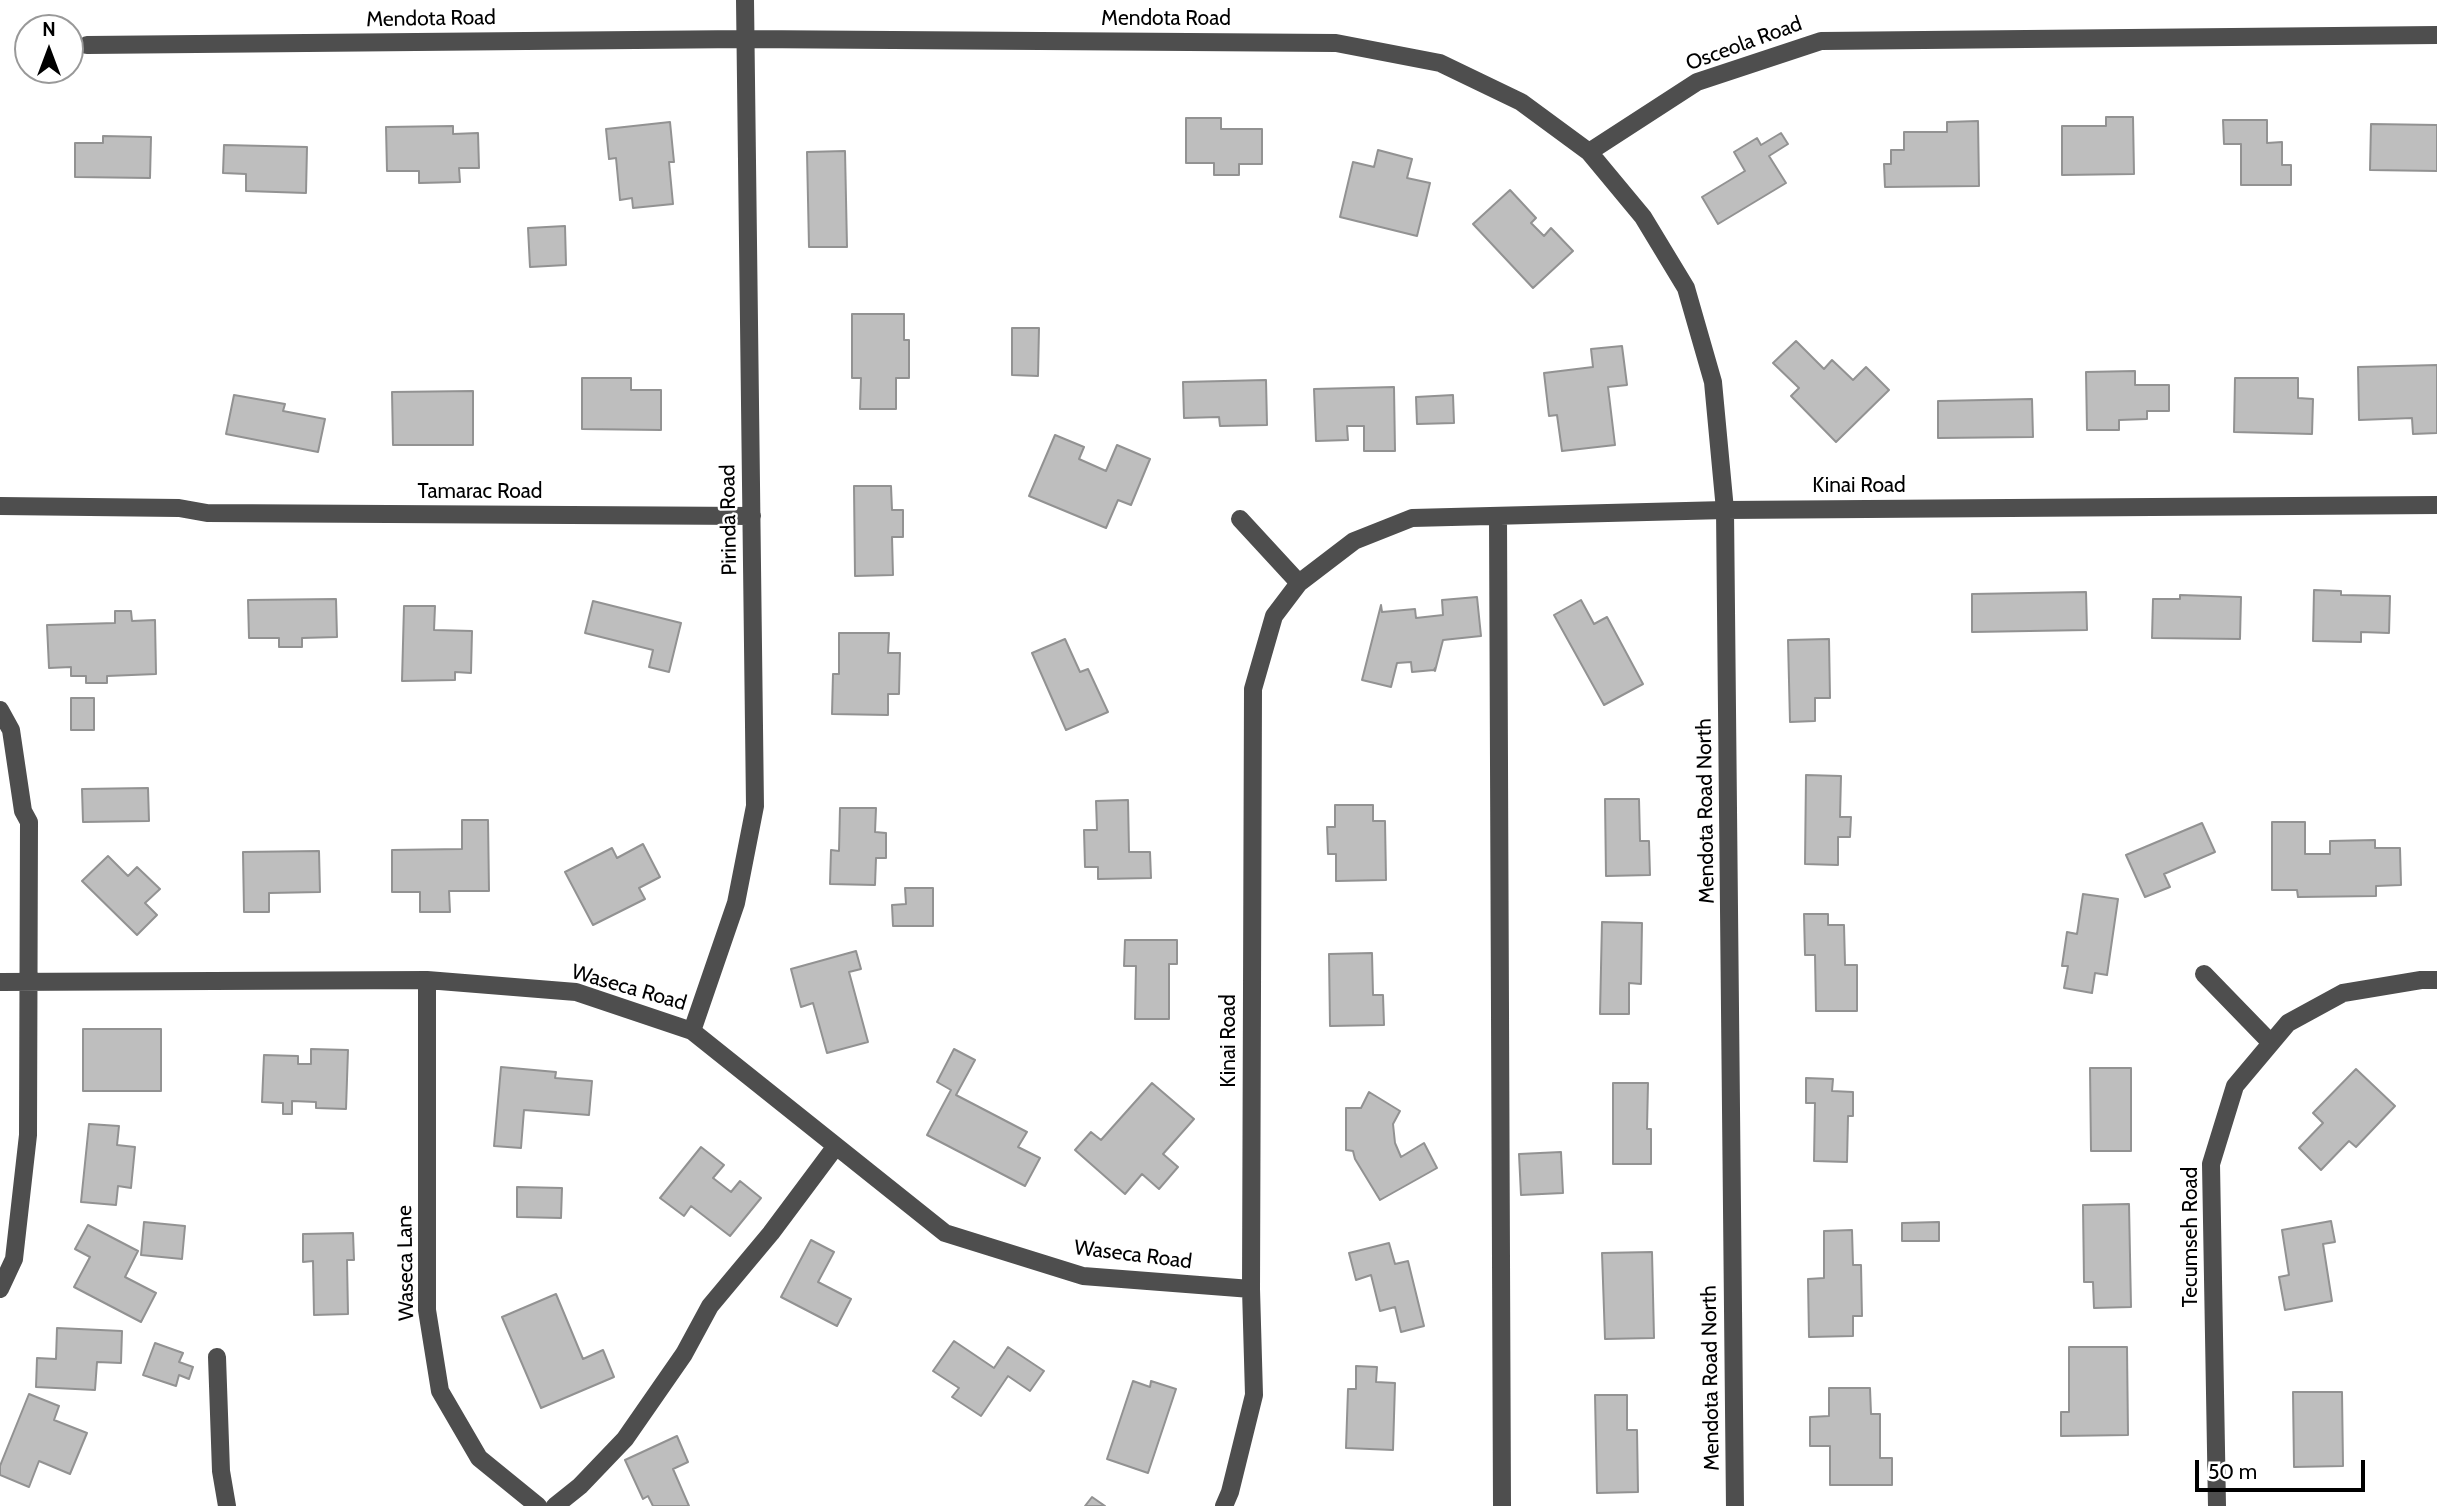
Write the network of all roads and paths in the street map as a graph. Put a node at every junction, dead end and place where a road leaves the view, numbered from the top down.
1 (744, 0) edge
2 (2437, 35) edge
3 (744, 39) junction
4 (87, 46) dead end
5 (1589, 152) junction
6 (2437, 505) edge
7 (0, 506) edge
8 (1726, 510) junction
9 (752, 516) junction
10 (1498, 516) junction
11 (1240, 519) dead end
12 (1299, 583) junction
13 (0, 710) edge
14 (2204, 974) dead end
15 (427, 980) junction
16 (2437, 980) edge
17 (27, 981) junction
18 (0, 982) edge
19 (692, 1031) junction
20 (2271, 1043) junction
21 (836, 1146) junction
22 (0, 1289) edge
23 (1251, 1289) junction
24 (218, 1357) dead end
25 (227, 1506) edge
26 (538, 1506) edge
27 (555, 1506) edge
28 (1224, 1506) edge
29 (1502, 1506) edge
30 (1735, 1506) edge
31 (2217, 1506) edge

1 - 3 street, Pirinda Road
2 - 5 street, Osceola Road
3 - 4 street, Mendota Road
3 - 5 street, Mendota Road
3 - 9 street, Pirinda Road
5 - 8 street, Mendota Road North
6 - 8 street, Kinai Road
7 - 9 street, Tamarac Road
8 - 10 street, Kinai Road
8 - 30 street, Mendota Road North
9 - 19 street, Pirinda Road
10 - 12 street, Kinai Road
10 - 29 street
11 - 12 street
12 - 23 street, Kinai Road
13 - 17 street
14 - 20 street
15 - 17 street, Waseca Road
15 - 19 street, Waseca Road
15 - 26 street, Waseca Lane
16 - 20 street, Tecumseh Road
17 - 18 street, Waseca Road
17 - 22 street
19 - 21 street, Waseca Road
20 - 31 street, Tecumseh Road
21 - 23 street, Waseca Road
21 - 27 street
23 - 28 street, Kinai Road
24 - 25 street

